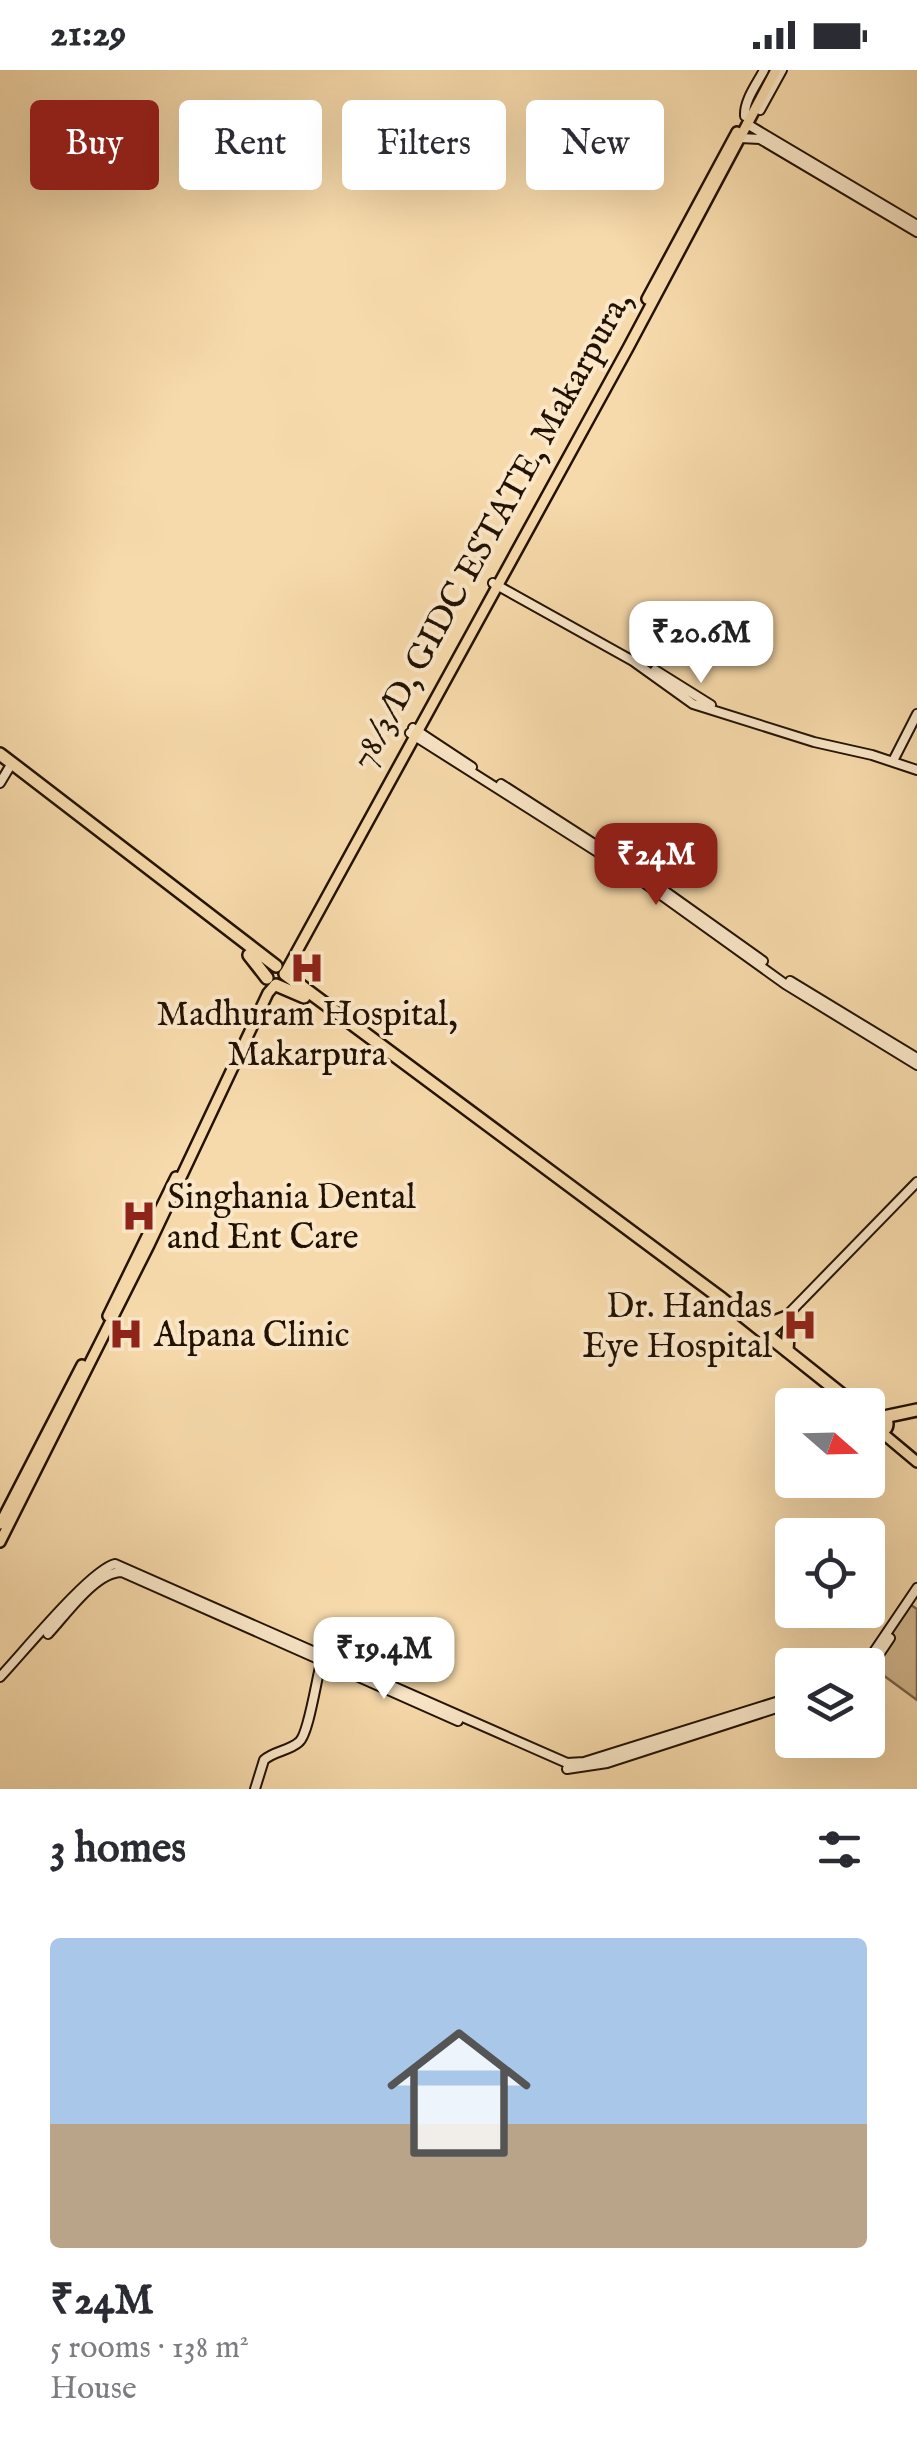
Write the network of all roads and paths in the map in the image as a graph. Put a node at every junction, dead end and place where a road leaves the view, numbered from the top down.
1 (773, 70) edge
2 (748, 117) junction
3 (740, 138) junction
4 (917, 229) edge
5 (496, 582) junction
6 (917, 714) edge
7 (917, 723) edge
8 (414, 732) junction
9 (900, 748) junction
10 (0, 754) edge
11 (894, 760) junction
12 (7, 765) edge
13 (917, 768) edge
14 (0, 783) edge
15 (257, 958) junction
16 (281, 970) junction
17 (271, 982) junction
18 (917, 1061) edge
19 (917, 1186) edge
20 (788, 1319) junction
21 (749, 1320) junction
22 (768, 1339) junction
23 (787, 1351) junction
24 (826, 1388) edge
25 (834, 1388) edge
26 (917, 1412) edge
27 (885, 1421) edge
28 (885, 1430) edge
29 (917, 1459) edge
30 (0, 1524) edge
31 (0, 1542) edge
32 (917, 1588) edge
33 (917, 1596) edge
34 (879, 1648) edge
35 (880, 1648) edge
36 (322, 1657) junction
37 (0, 1681) edge
38 (775, 1705) edge
39 (255, 1789) edge

1 - 2 main road
2 - 3 main road, 78/3/D, GIDC ESTATE, Makarpura,
2 - 4 street
2 - 5 main road, 78/3/D, GIDC ESTATE, Makarpura,
3 - 4 street
3 - 5 main road, 78/3/D, GIDC ESTATE, Makarpura,
5 - 8 main road, 78/3/D, GIDC ESTATE, Makarpura,
5 - 11 street
6 - 9 street
7 - 9 street
8 - 16 main road, 78/3/D, GIDC ESTATE, Makarpura,
8 - 18 street
9 - 11 street
10 - 12 highway
11 - 13 street
12 - 14 street
12 - 15 highway
15 - 16 highway
15 - 17 highway
16 - 17 highway
16 - 21 highway
17 - 22 highway
17 - 30 main road
17 - 31 main road
19 - 20 street
20 - 21 highway
20 - 22 street
20 - 23 highway
21 - 22 highway
22 - 23 highway
22 - 24 highway
23 - 25 highway
26 - 27 highway
28 - 29 main road
32 - 34 street
33 - 35 street
36 - 37 street
36 - 38 street
36 - 39 street

